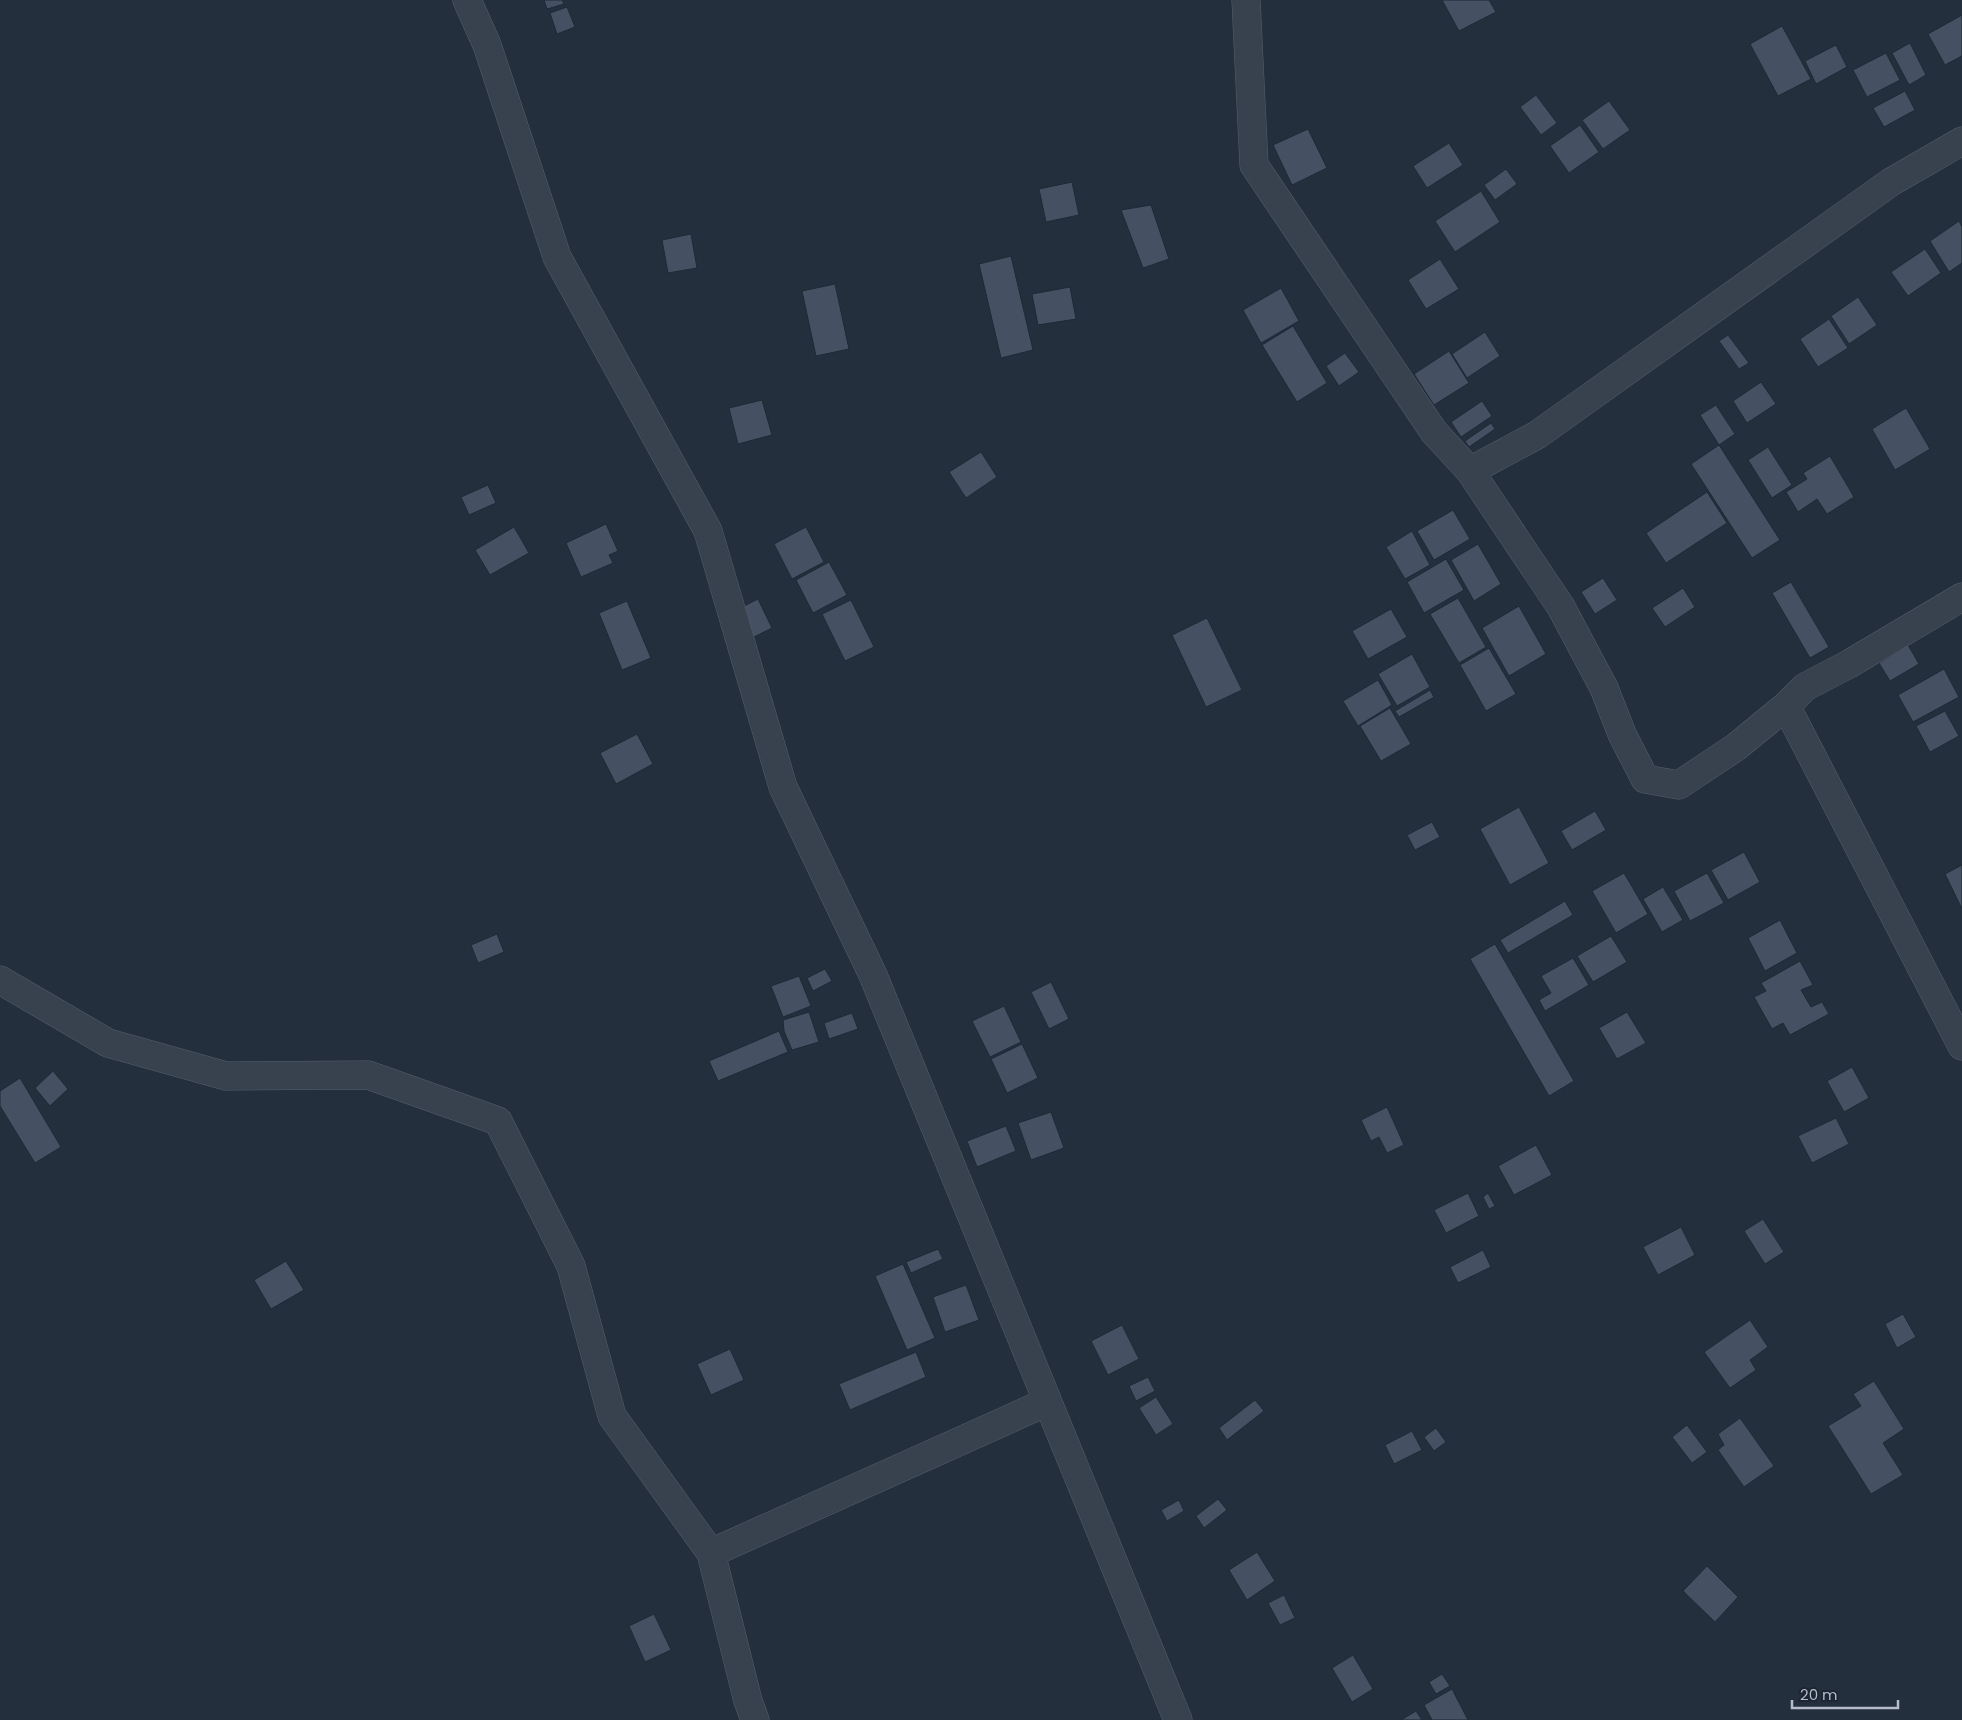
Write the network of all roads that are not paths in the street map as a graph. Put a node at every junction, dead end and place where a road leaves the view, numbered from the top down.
1 (467, 0) edge
2 (1246, 0) edge
3 (1962, 141) edge
4 (1470, 471) junction
5 (1962, 597) edge
6 (1786, 706) junction
7 (0, 980) edge
8 (1962, 1046) edge
9 (1047, 1402) junction
10 (711, 1553) junction
11 (756, 1720) edge
12 (1178, 1720) edge

1 - 9 street
2 - 4 street
3 - 4 street
4 - 6 street
5 - 6 street
6 - 8 street
7 - 10 street
9 - 10 street
9 - 12 street
10 - 11 street

